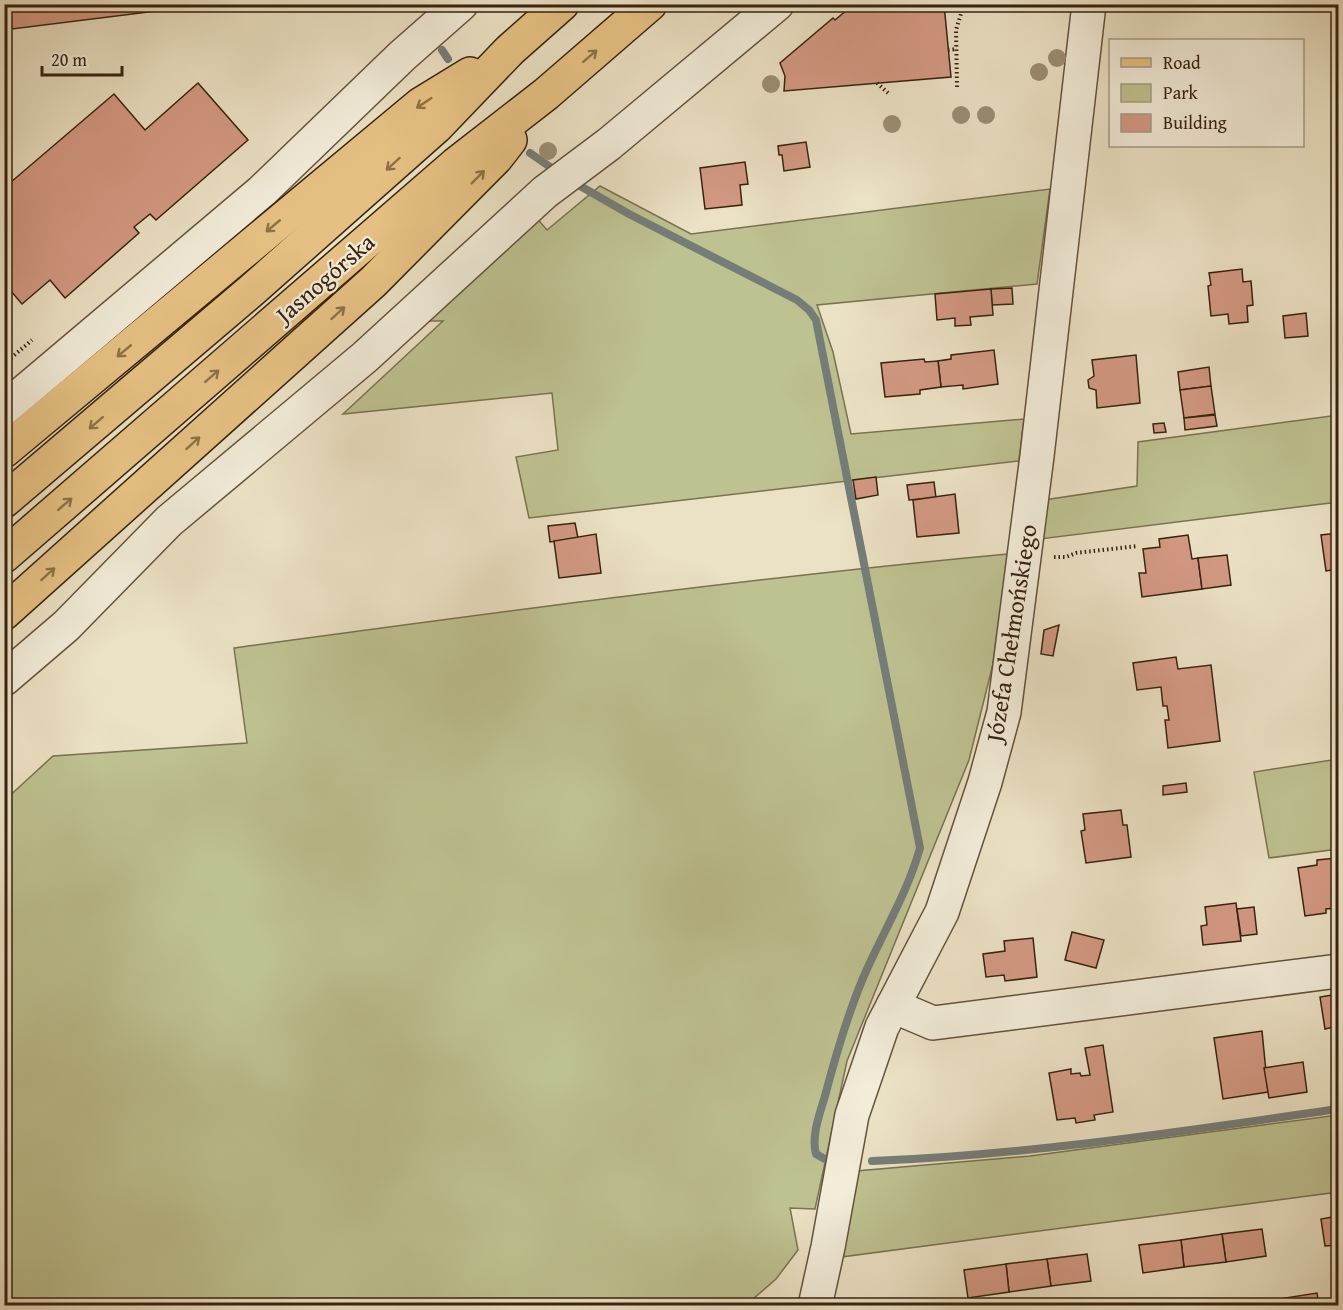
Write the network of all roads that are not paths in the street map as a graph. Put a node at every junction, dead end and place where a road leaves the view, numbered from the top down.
1 (461, 4) edge
2 (562, 4) edge
3 (650, 4) edge
4 (777, 4) edge
5 (1089, 4) edge
6 (510, 50) junction
7 (546, 94) junction
8 (4, 409) edge
9 (4, 451) edge
10 (4, 501) edge
11 (4, 556) edge
12 (4, 613) edge
13 (4, 679) edge
14 (1338, 971) edge
15 (893, 1006) junction
16 (815, 1305) edge

1 - 8 street
2 - 6 main road, Jasnogórska
7 -> 3 main road, Jasnogórska
4 - 13 street
5 - 15 street, Józefa Chełmońskiego
6 -> 9 main road
6 -> 10 main road, Jasnogórska
11 -> 7 main road, Jasnogórska
12 -> 7 main road
14 - 15 street
15 - 16 street, Józefa Chełmońskiego

